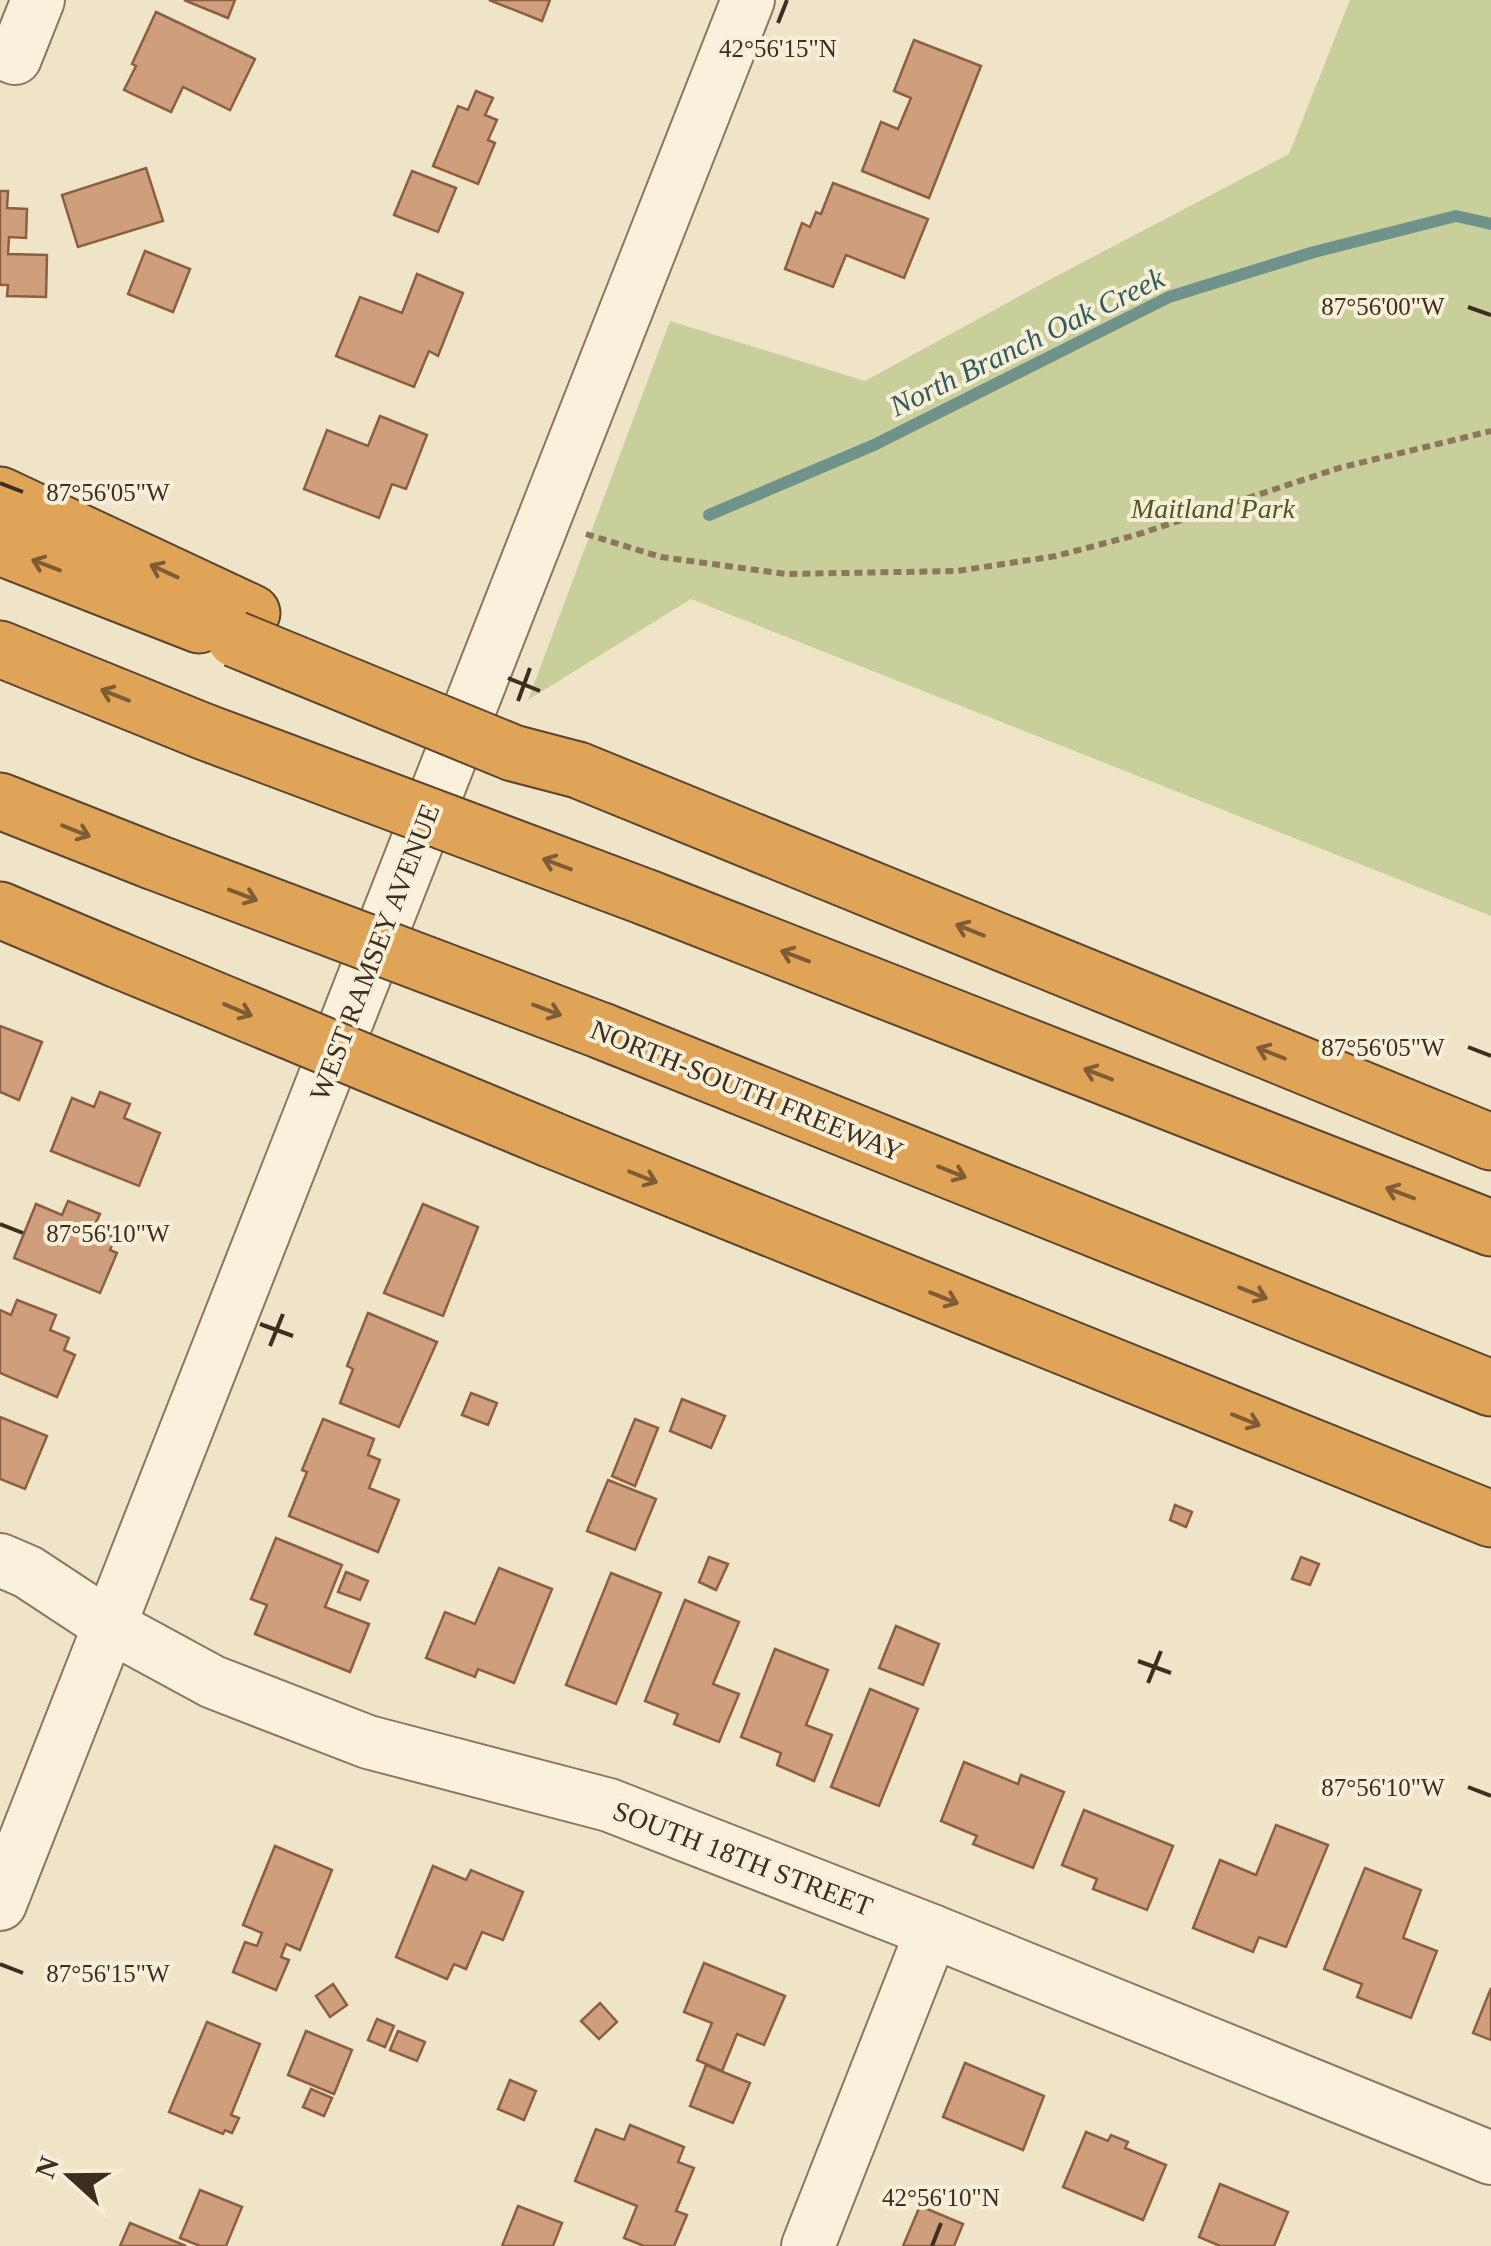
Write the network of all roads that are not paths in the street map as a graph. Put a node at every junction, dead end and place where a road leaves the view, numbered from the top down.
1 (38, 0) edge
2 (748, 0) edge
3 (8, 55) edge
4 (0, 494) edge
5 (0, 547) edge
6 (243, 626) junction
7 (0, 649) edge
8 (0, 801) edge
9 (0, 910) edge
10 (1491, 1142) edge
11 (1491, 1228) edge
12 (1491, 1388) edge
13 (1491, 1519) edge
14 (0, 1560) edge
15 (110, 1626) junction
16 (0, 1904) edge
17 (932, 1931) junction
18 (1491, 2158) edge
19 (808, 2246) edge

1 - 3 street
2 - 15 street, WEST RAMSEY AVENUE
6 -> 4 highway
6 -> 5 highway
10 -> 6 highway, bridge
11 -> 7 highway, bridge
8 -> 12 highway, NORTH-SOUTH FREEWAY, bridge
9 -> 13 highway, bridge
14 - 15 street, SOUTH 18TH STREET
15 - 16 street, WEST RAMSEY AVENUE
15 - 17 street, SOUTH 18TH STREET
17 - 18 street, SOUTH 18TH STREET
17 - 19 street

